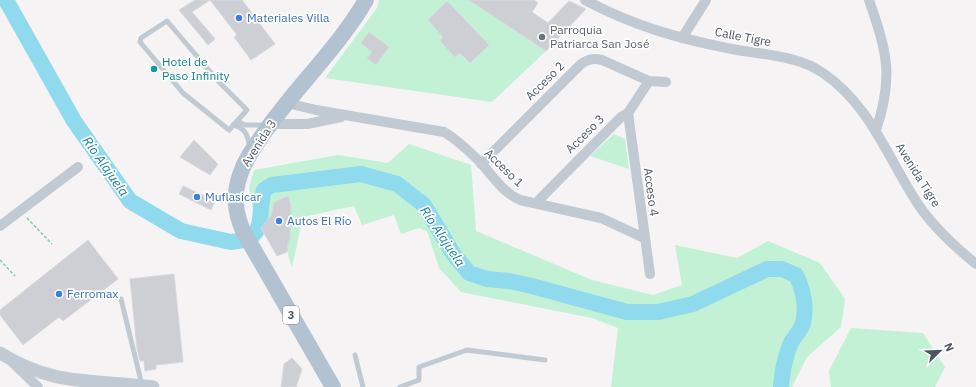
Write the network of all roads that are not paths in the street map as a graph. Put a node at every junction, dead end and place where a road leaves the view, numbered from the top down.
1 (366, 0) edge
2 (585, 0) edge
3 (706, 0) edge
4 (869, 0) edge
5 (682, 38) junction
6 (649, 81) junction
7 (666, 82) dead end
8 (287, 103) junction
9 (628, 112) junction
10 (349, 115) junction
11 (237, 120) junction
12 (270, 124) junction
13 (233, 125) junction
14 (876, 130) junction
15 (250, 154) junction
16 (481, 164) junction
17 (78, 167) dead end
18 (536, 203) junction
19 (0, 226) edge
20 (644, 238) junction
21 (976, 264) edge
22 (650, 274) dead end
23 (121, 299) dead end
24 (0, 353) edge
25 (355, 355) dead end
26 (6, 360) edge
27 (545, 360) dead end
28 (24, 374) junction
29 (65, 383) junction
30 (82, 386) edge
31 (147, 386) edge
32 (38, 387) edge
33 (333, 387) edge
34 (363, 387) edge
35 (400, 387) edge

1 - 8 main road, Avenida 3 / 3
2 - 5 street, Calle Tigre
3 - 5 street
4 - 14 street
5 - 14 street, Calle Tigre
6 - 7 street, Acceso 2
6 - 9 street, Acceso 3
6 - 16 street, Acceso 2
8 - 10 street, Acceso 1
8 - 12 main road, Avenida 3 / 3
9 - 18 street, Acceso 3
9 - 20 street, Acceso 4
10 - 12 street, Acceso 1
10 - 16 street, Acceso 1
11 - 12 lane
11 - 13 lane
11 - 13 lane
12 - 15 main road, Avenida 3 / 3
13 - 15 lane
14 - 21 street, Avenida Tigre
15 - 33 main road, Avenida 3 / 3
16 - 18 street, Acceso 1
17 - 19 street
18 - 20 street, Acceso 1
20 - 22 street, Acceso 4
23 - 31 lane
24 - 26 street
25 - 34 lane
26 - 28 street
26 - 29 street
27 - 35 lane
28 - 29 street
28 - 32 street
29 - 30 street
30 - 31 street

